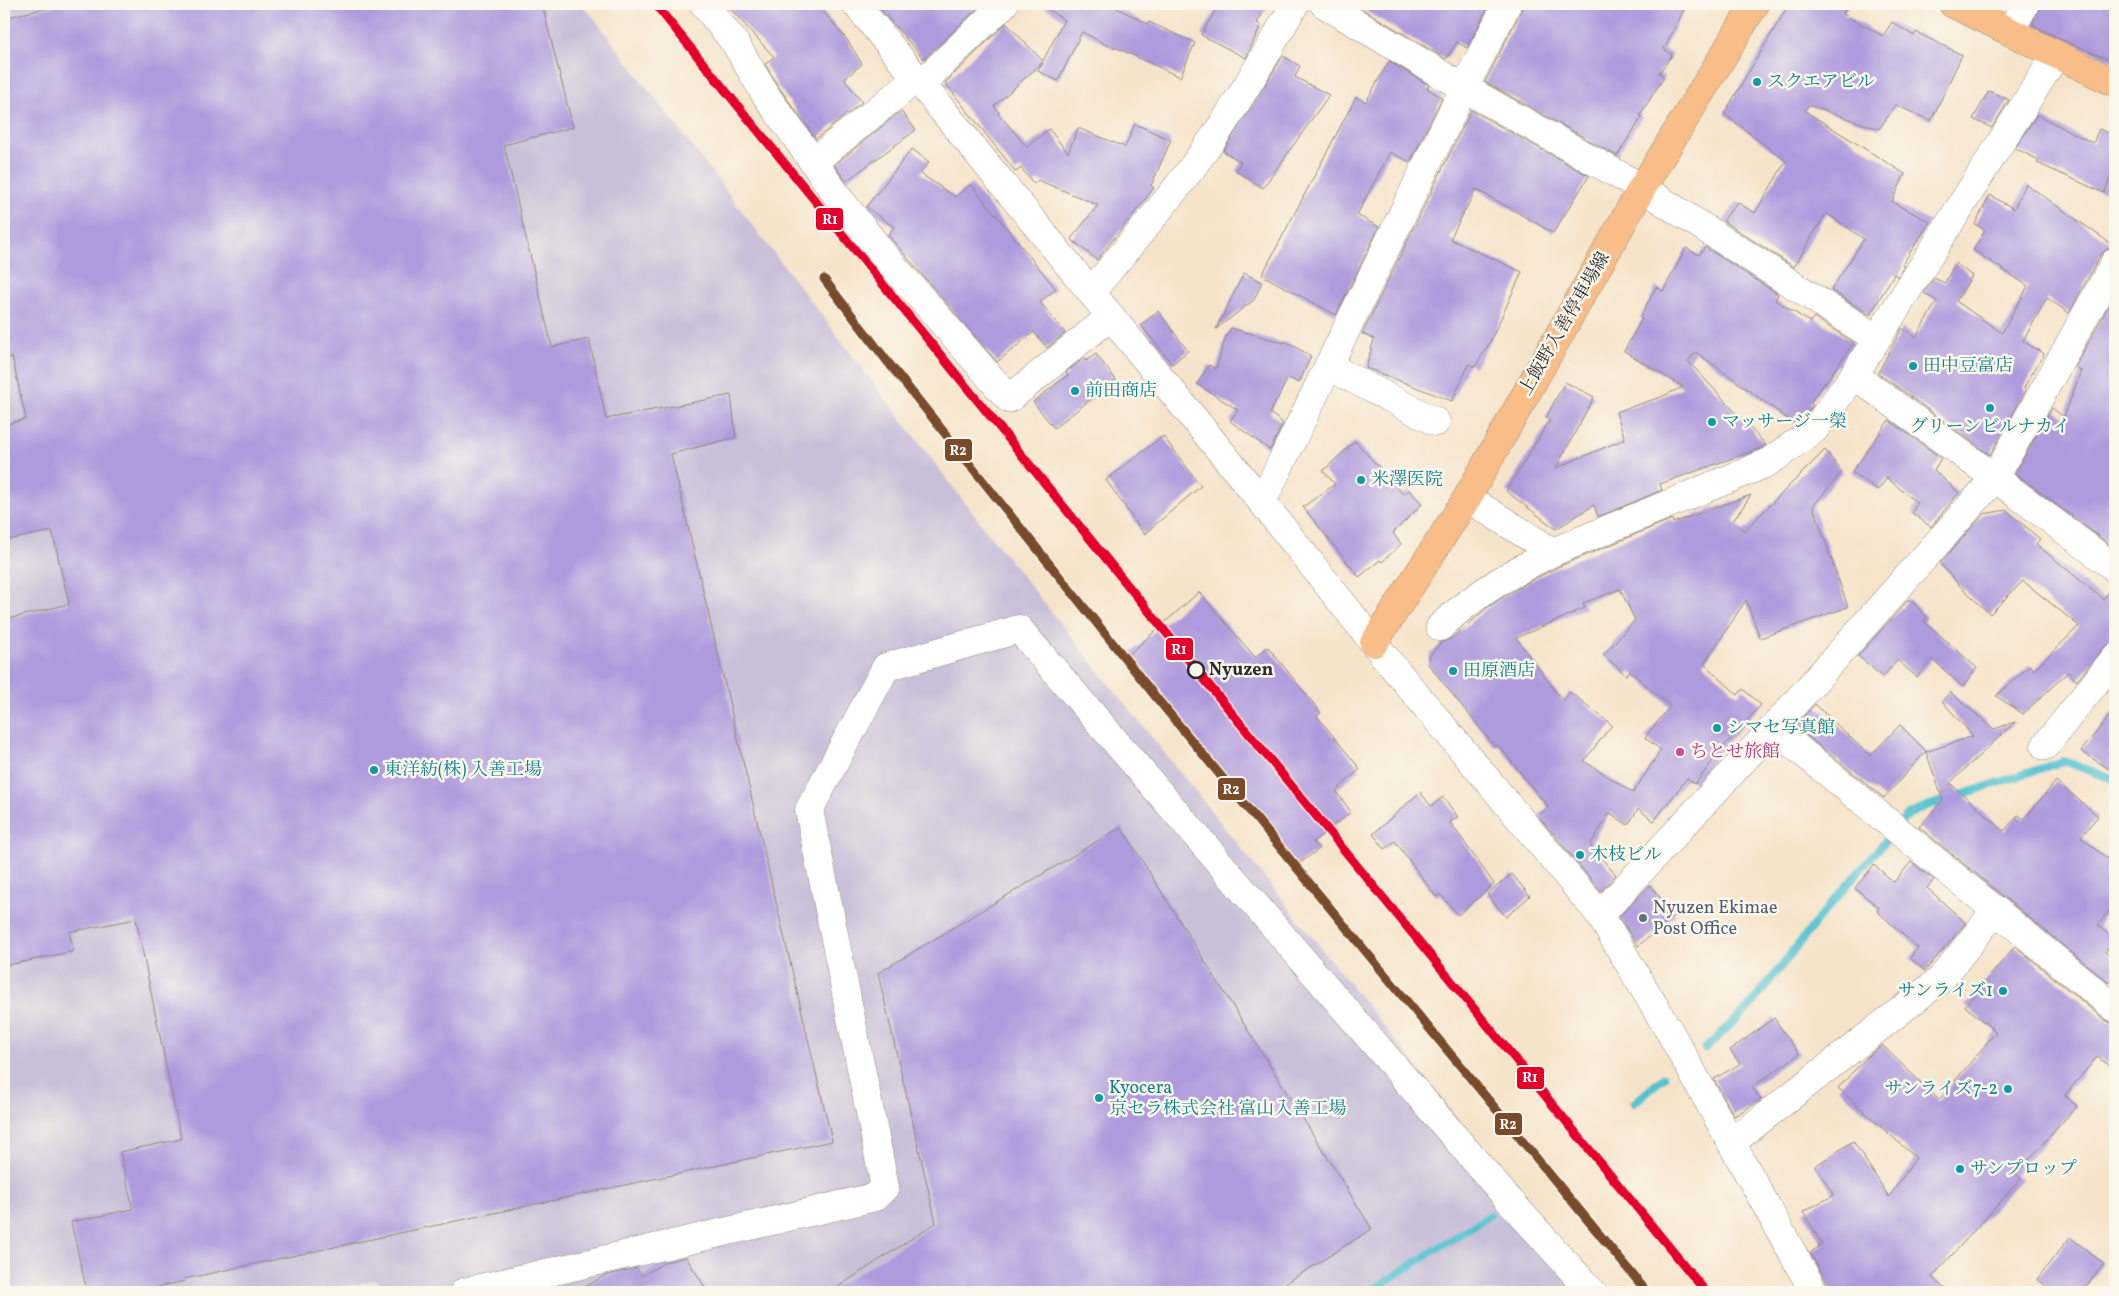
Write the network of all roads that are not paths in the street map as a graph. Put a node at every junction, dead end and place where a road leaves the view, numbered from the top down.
1 (704, 4) edge
2 (856, 4) edge
3 (1004, 4) edge
4 (1295, 4) edge
5 (1324, 4) edge
6 (1507, 4) edge
7 (1754, 4) edge
8 (1953, 4) edge
9 (2025, 4) edge
10 (2010, 32) junction
11 (2056, 55) junction
12 (920, 81) junction
13 (2115, 83) edge
14 (1464, 88) junction
15 (813, 162) junction
16 (1642, 188) junction
17 (2115, 262) edge
18 (1092, 292) junction
19 (1111, 316) junction
20 (1876, 338) junction
21 (1328, 366) junction
22 (1854, 375) junction
23 (1436, 422) dead end
24 (1995, 478) junction
25 (1467, 498) junction
26 (1262, 502) junction
27 (1553, 552) junction
28 (2115, 568) edge
29 (1440, 627) dead end
30 (1374, 643) junction
31 (2115, 658) edge
32 (1773, 728) junction
33 (2045, 746) dead end
34 (1996, 910) junction
35 (1600, 915) junction
36 (2115, 1008) edge
37 (1731, 1143) junction
38 (464, 1292) edge
39 (1592, 1292) edge
40 (1814, 1292) edge

1 - 15 street
2 - 12 street
3 - 12 street
4 - 18 street
5 - 14 street
6 - 14 street
7 - 16 main road, 上飯野入善停車場線
8 - 10 main road
9 - 10 street
10 - 11 main road
11 - 13 main road
11 - 20 street
12 - 15 street
12 - 18 street
14 - 16 street
14 - 21 street
15 - 19 street
16 - 20 street
16 - 25 main road, 上飯野入善停車場線
17 - 24 street
18 - 19 street
19 - 26 street
20 - 22 street
21 - 23 street
21 - 26 street
22 - 24 street
22 - 27 street
24 - 28 street
24 - 32 street
25 - 27 street
25 - 30 main road, 上飯野入善停車場線
26 - 30 street
27 - 29 street
30 - 35 street
31 - 33 street
32 - 34 street
32 - 35 street
34 - 36 street
34 - 37 street
35 - 37 street
37 - 40 street
38 - 39 street

